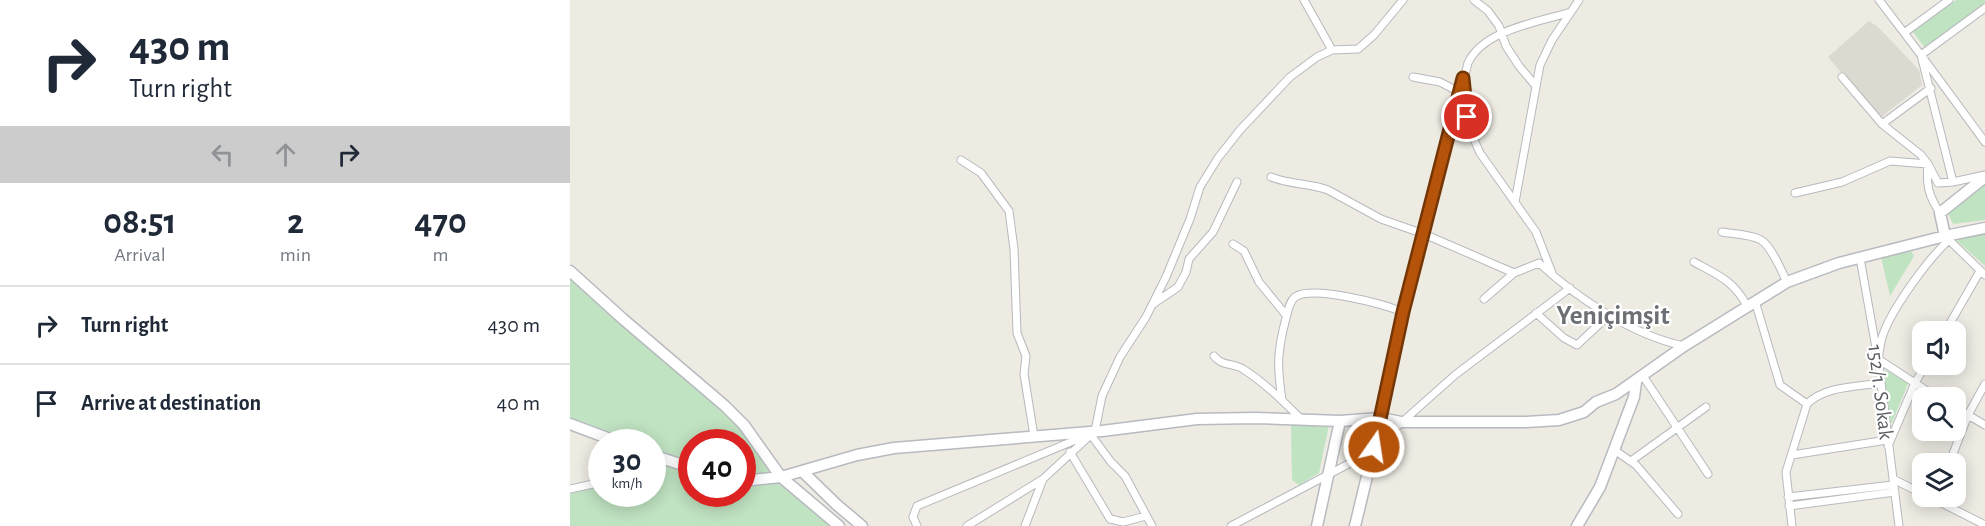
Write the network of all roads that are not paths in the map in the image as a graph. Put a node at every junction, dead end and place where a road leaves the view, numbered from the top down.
1 (1304, 0) edge
2 (1403, 0) edge
3 (1474, 0) edge
4 (1579, 0) edge
5 (1879, 0) edge
6 (1949, 0) edge
7 (1985, 9) edge
8 (1571, 12) junction
9 (1502, 33) junction
10 (1904, 33) junction
11 (1332, 50) junction
12 (1921, 55) junction
13 (1413, 76) dead end
14 (1842, 76) dead end
15 (1463, 78) junction
16 (1535, 85) junction
17 (1930, 88) junction
18 (1459, 92) junction
19 (1882, 124) junction
20 (1985, 142) edge
21 (961, 160) dead end
22 (1928, 164) junction
23 (1985, 176) edge
24 (1271, 177) dead end
25 (1237, 182) dead end
26 (1953, 182) junction
27 (1796, 194) dead end
28 (1515, 201) junction
29 (1940, 213) junction
30 (1985, 228) edge
31 (1722, 232) dead end
32 (1424, 234) junction
33 (1947, 238) junction
34 (1233, 244) dead end
35 (1860, 258) junction
36 (1694, 262) dead end
37 (570, 271) edge
38 (1514, 273) junction
39 (1982, 273) edge
40 (1553, 276) junction
41 (1787, 282) junction
42 (1570, 288) junction
43 (1484, 299) dead end
44 (1751, 303) junction
45 (1151, 306) junction
46 (1403, 312) junction
47 (1536, 314) junction
48 (1286, 315) junction
49 (1609, 315) junction
50 (1952, 321) edge
51 (1684, 346) junction
52 (1214, 356) dead end
53 (1878, 359) junction
54 (1920, 375) edge
55 (1640, 379) junction
56 (1881, 383) junction
57 (1915, 383) junction
58 (1985, 384) edge
59 (1921, 387) edge
60 (1282, 400) junction
61 (1806, 404) junction
62 (1706, 406) dead end
63 (1968, 415) junction
64 (1381, 418) junction
65 (1302, 420) junction
66 (1340, 421) junction
67 (1401, 422) junction
68 (570, 424) edge
69 (1985, 425) edge
70 (1677, 427) junction
71 (588, 431) edge
72 (1093, 433) junction
73 (1034, 436) junction
74 (1888, 443) junction
75 (1374, 447) junction
76 (1613, 449) junction
77 (1071, 452) junction
78 (1953, 453) edge
79 (1792, 455) junction
80 (667, 460) edge
81 (1630, 461) junction
82 (678, 464) edge
83 (802, 471) junction
84 (1708, 474) dead end
85 (1328, 475) junction
86 (781, 477) junction
87 (1043, 479) junction
88 (756, 480) edge
89 (588, 485) edge
90 (1894, 485) junction
91 (570, 489) edge
92 (1912, 491) edge
93 (1788, 497) junction
94 (1789, 506) junction
95 (1950, 507) edge
96 (1678, 514) dead end
97 (1146, 516) junction
98 (1985, 525) edge
99 (838, 526) edge
100 (862, 526) edge
101 (917, 526) edge
102 (967, 526) edge
103 (1025, 526) edge
104 (1152, 526) edge
105 (1232, 526) edge
106 (1317, 526) edge
107 (1355, 526) edge
108 (1577, 526) edge
109 (1792, 526) edge
110 (1899, 526) edge

1 - 11 street
2 - 11 street
3 - 9 street
4 - 8 street
5 - 10 street
6 - 10 street
7 - 12 street
8 - 9 street
8 - 16 street
9 - 15 street
9 - 16 street
10 - 12 street
11 - 45 street
12 - 17 street
12 - 20 street
13 - 18 street
14 - 19 street
15 - 18 street
15 - 28 street
16 - 28 street
17 - 19 street
17 - 26 street
18 - 32 street
19 - 22 street
21 - 73 street
22 - 26 street
22 - 27 street
22 - 29 street
23 - 26 street
23 - 29 street
24 - 32 street
25 - 45 street
28 - 40 street
29 - 33 street
30 - 33 street
31 - 41 street
32 - 38 street
32 - 46 street
33 - 35 street
33 - 39 street
33 - 53 street
34 - 48 street
35 - 41 street
35 - 53 street, 152/1. Sokak
36 - 44 street
37 - 86 street
38 - 40 street
38 - 43 street
39 - 50 street
40 - 42 street
41 - 44 street
42 - 47 street
42 - 49 street
44 - 51 street
44 - 61 street
45 - 72 street
46 - 48 street
46 - 64 street
47 - 49 street
47 - 67 street
48 - 60 street
49 - 51 street
51 - 55 street
52 - 60 street
53 - 56 street, 152/1. Sokak
53 - 57 street
54 - 57 street
55 - 67 street
55 - 70 street
55 - 76 street
56 - 61 street
56 - 74 street, 152/1. Sokak
57 - 59 street
57 - 74 street
58 - 63 street
60 - 65 street
61 - 79 street
62 - 70 street
63 - 69 street
63 - 78 street
64 - 66 street
64 - 67 street
64 - 75 street
65 - 66 street
65 - 72 street
66 - 85 street
67 - 75 street
68 - 71 street
70 - 81 street
70 - 84 street
72 - 73 street
72 - 77 street
72 - 97 street
72 - 101 street
73 - 83 street
74 - 79 street
74 - 90 street, 152/1. Sokak
75 - 85 street
75 - 107 street
76 - 81 street
76 - 108 street
77 - 87 street
77 - 97 street
79 - 93 street
80 - 82 street
81 - 96 street
83 - 86 street
83 - 100 street
85 - 105 street
85 - 106 street
86 - 88 street
86 - 99 street
87 - 102 street
87 - 103 street
89 - 91 street
90 - 92 street
90 - 93 street
90 - 94 street
90 - 110 street, 152/1. Sokak
93 - 94 street
94 - 109 street
95 - 98 street
97 - 104 street

